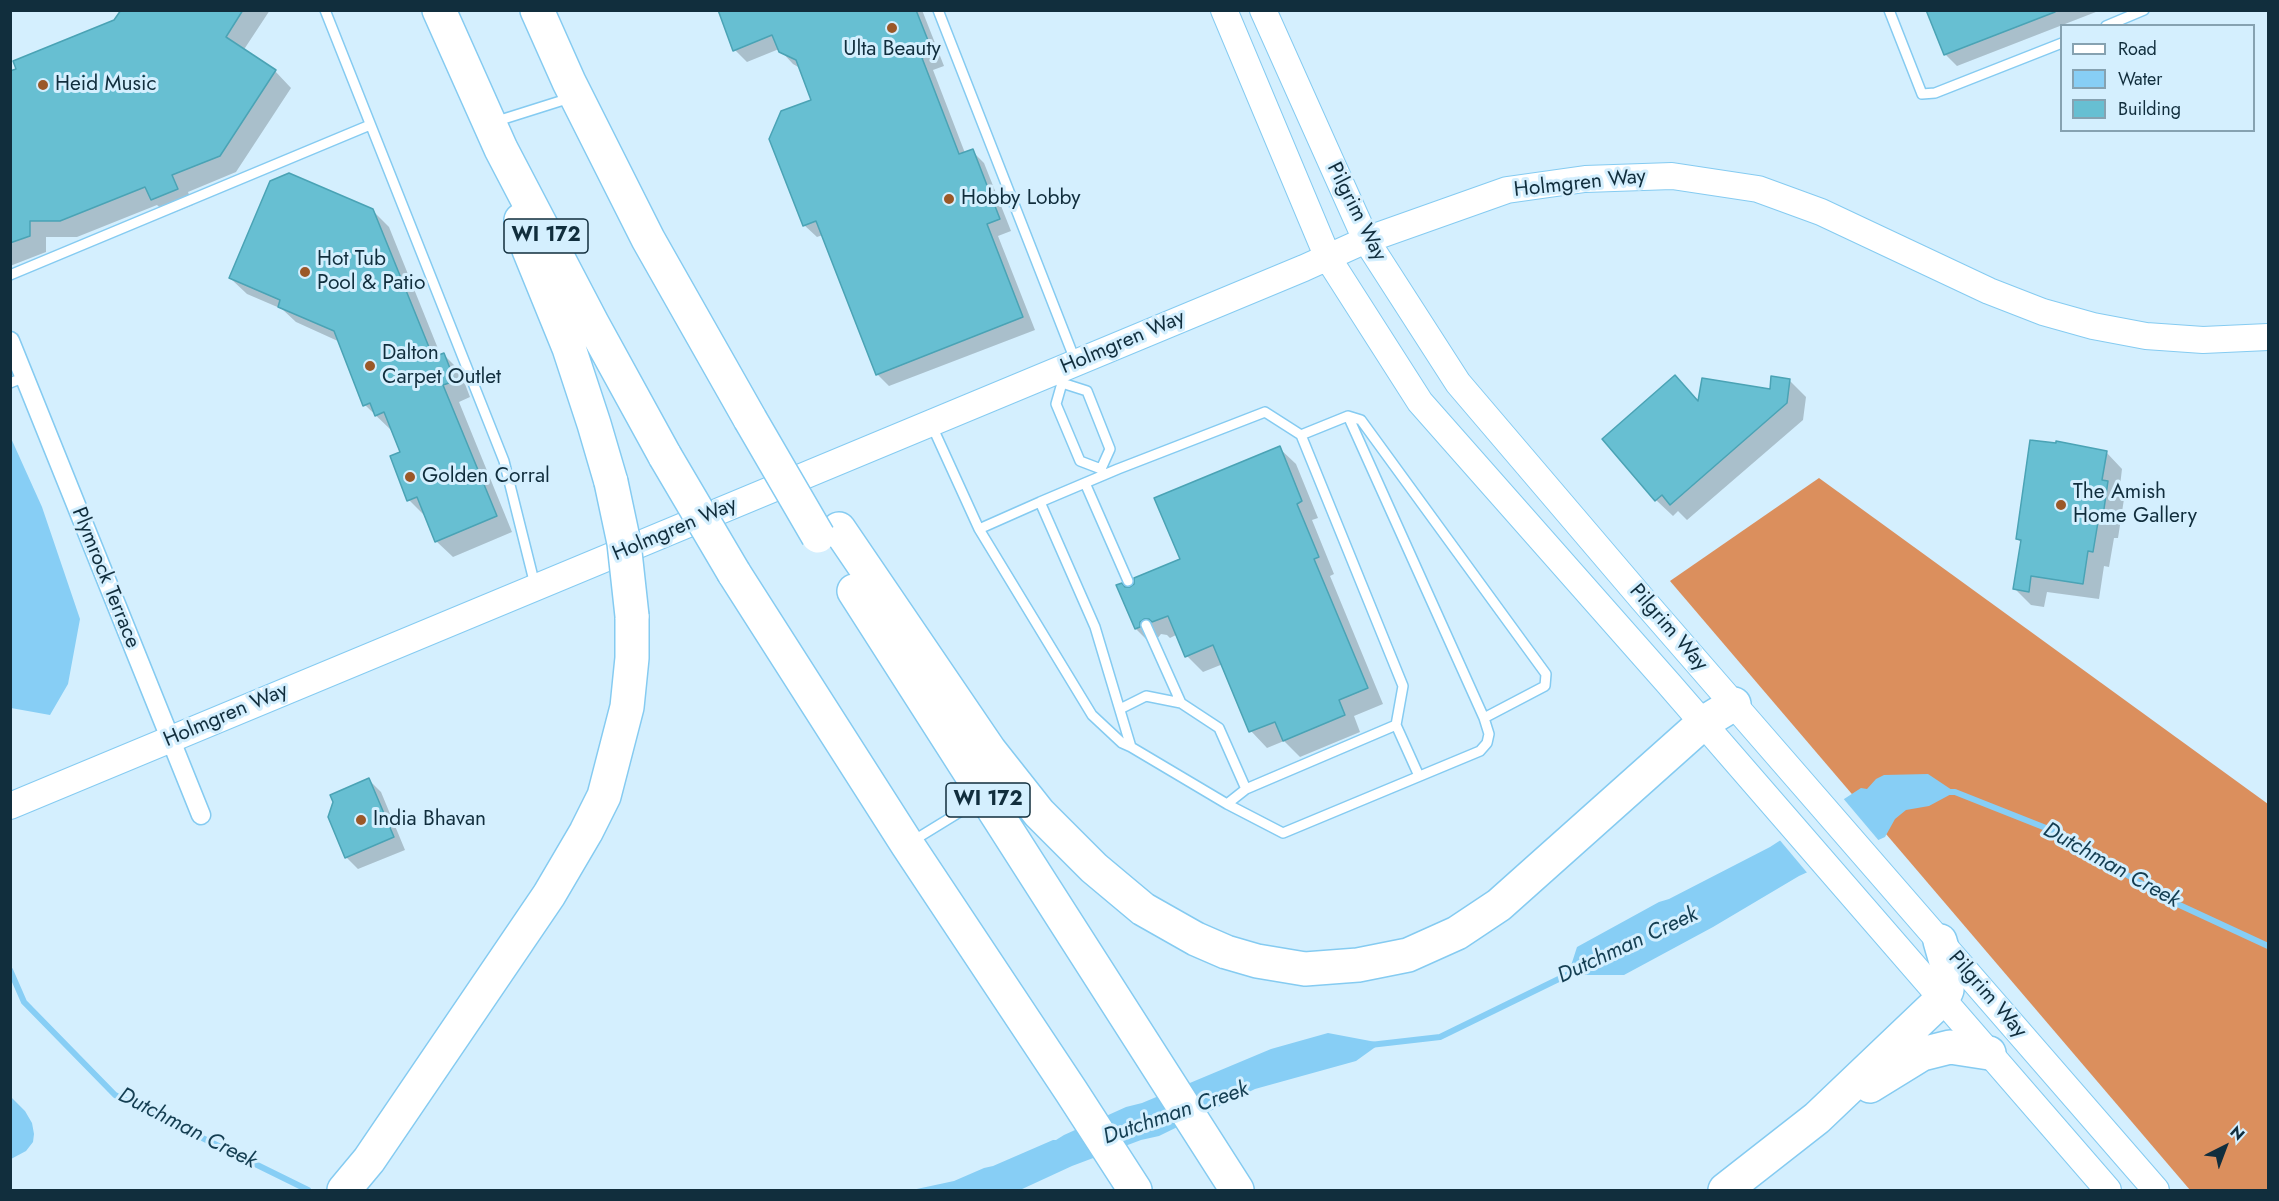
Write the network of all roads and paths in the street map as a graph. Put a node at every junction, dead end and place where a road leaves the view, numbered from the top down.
1 (325, 10) edge
2 (439, 10) edge
3 (537, 10) edge
4 (938, 10) edge
5 (1224, 10) edge
6 (1263, 10) edge
7 (1889, 10) edge
8 (2144, 10) edge
9 (2111, 24) edge
10 (2060, 43) edge
11 (576, 96) junction
12 (370, 125) junction
13 (495, 136) junction
14 (1366, 240) junction
15 (1328, 258) junction
16 (10, 275) edge
17 (2268, 337) edge
18 (10, 341) edge
19 (1066, 372) junction
20 (18, 380) edge
21 (1348, 416) junction
22 (931, 423) junction
23 (1301, 435) junction
24 (1085, 483) junction
25 (1040, 502) junction
26 (978, 529) junction
27 (828, 533) junction
28 (1128, 581) dead end
29 (536, 588) junction
30 (1146, 625) dead end
31 (1181, 703) junction
32 (1734, 704) junction
33 (1120, 709) junction
34 (1484, 718) junction
35 (1703, 723) junction
36 (1396, 725) junction
37 (170, 740) junction
38 (1131, 747) junction
39 (1419, 776) junction
40 (1246, 789) junction
41 (986, 796) junction
42 (1227, 804) junction
43 (10, 806) edge
44 (201, 815) dead end
45 (907, 844) junction
46 (1940, 941) junction
47 (1943, 998) junction
48 (1989, 1053) junction
49 (1817, 1118) junction
50 (1132, 1186) edge
51 (344, 1191) edge
52 (1237, 1191) edge
53 (1725, 1191) edge
54 (2108, 1191) edge
55 (2156, 1191) edge

1 - 12 lane
2 - 13 highway, WI 172
3 - 11 highway, WI 172
4 - 19 lane
5 - 15 street, Pilgrim Way
6 - 14 street, Pilgrim Way
7 - 10 lane
8 - 9 lane
11 - 13 lane
11 - 27 highway, WI 172, bridge
12 - 16 lane
12 - 29 lane
13 - 45 highway, WI 172, bridge
13 - 51 highway, bridge
14 - 15 street, Holmgren Way
14 - 17 street, Holmgren Way
14 - 32 street, Pilgrim Way
15 - 19 street, Holmgren Way
15 - 35 street, Pilgrim Way
18 - 20 street, Plymrock Terrace
19 - 19 lane
19 - 22 street, Holmgren Way
20 - 37 street, Plymrock Terrace
21 - 23 lane
21 - 34 lane
21 - 34 lane
22 - 26 lane
22 - 29 street, Holmgren Way
23 - 24 lane
23 - 36 lane
24 - 25 lane
24 - 28 lane
25 - 26 lane
25 - 33 lane
26 - 38 lane
27 - 35 highway
27 - 41 highway, WI 172
29 - 37 street, Holmgren Way
30 - 31 lane
31 - 33 lane
31 - 40 lane
32 - 35 highway
32 - 46 street, Pilgrim Way
33 - 38 lane
34 - 39 lane
35 - 47 street, Pilgrim Way
36 - 39 lane
36 - 40 lane
37 - 43 street, Holmgren Way
37 - 44 street, Plymrock Terrace
38 - 42 lane
39 - 42 lane
40 - 42 lane
41 - 45 lane
41 - 52 highway, WI 172
45 - 50 highway, WI 172
46 - 47 highway
46 - 55 street, Pilgrim Way
47 - 48 street, Pilgrim Way
47 - 49 highway
48 - 49 highway
48 - 54 street, Pilgrim Way
49 - 53 highway

